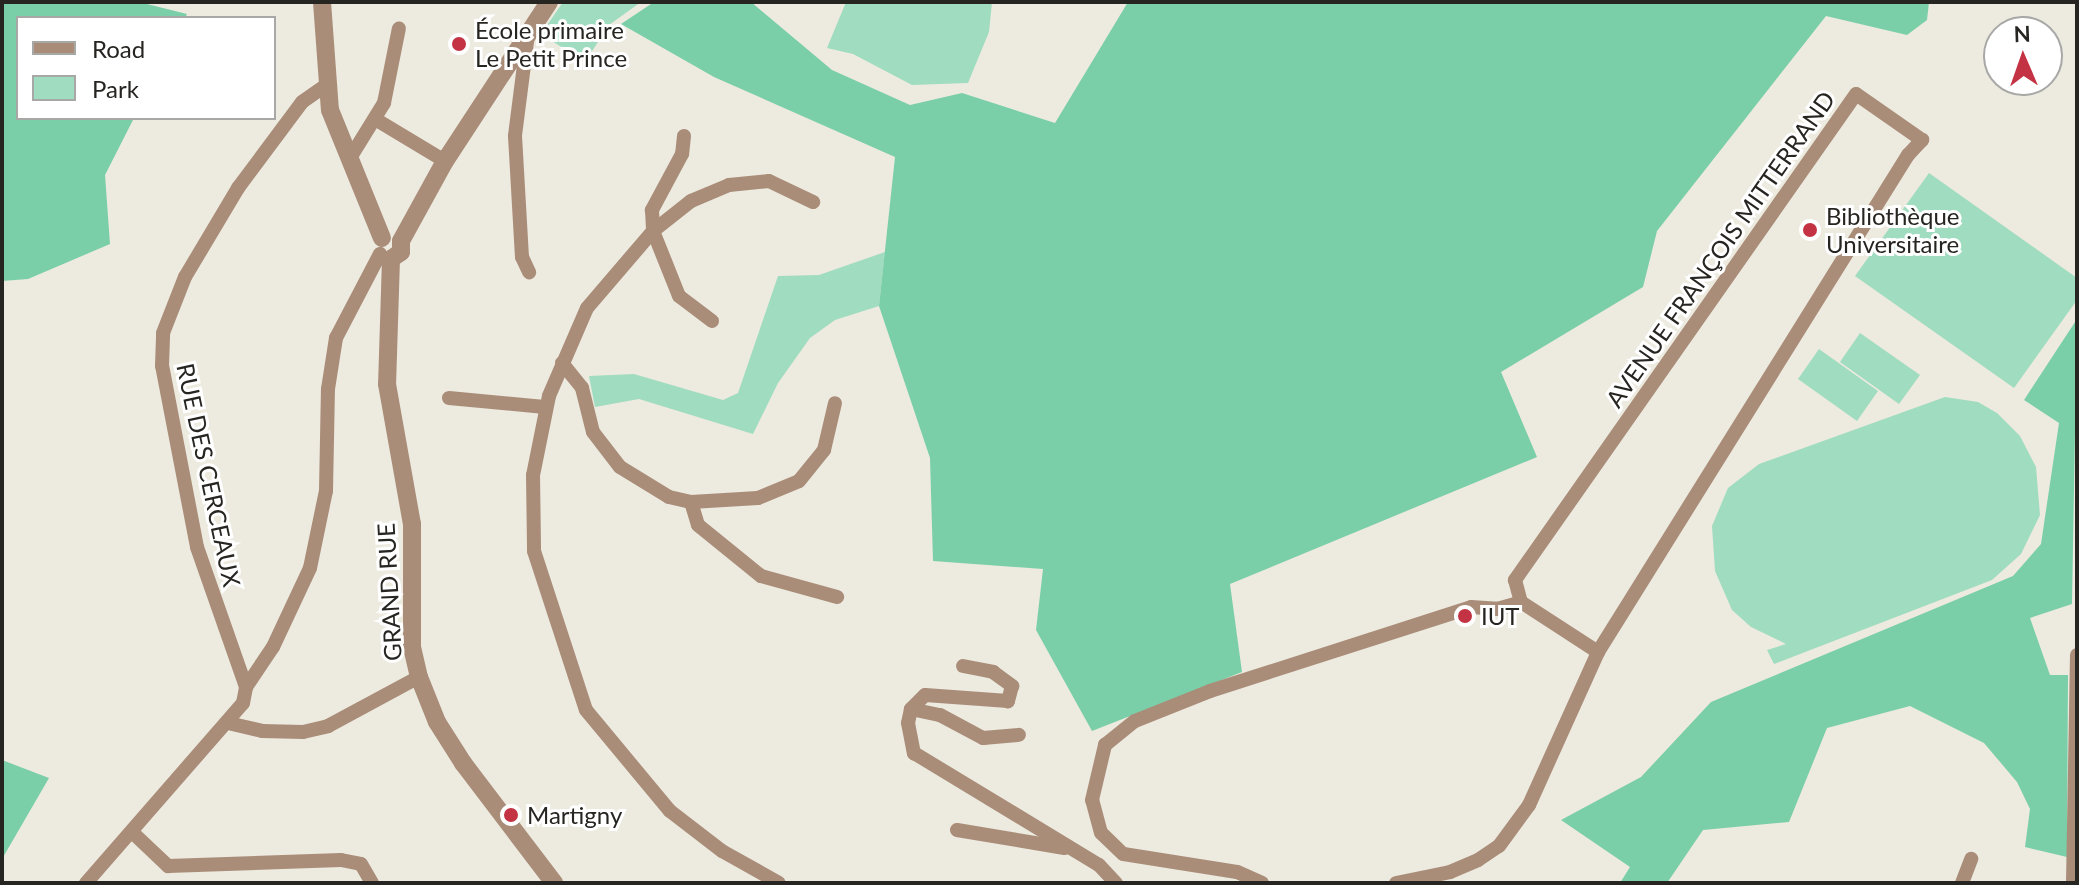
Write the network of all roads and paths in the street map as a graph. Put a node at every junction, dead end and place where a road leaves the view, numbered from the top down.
1 (322, 2) edge
2 (549, 2) edge
3 (399, 28) dead end
4 (528, 34) junction
5 (325, 86) junction
6 (375, 119) junction
7 (684, 136) dead end
8 (350, 158) junction
9 (445, 161) junction
10 (813, 202) dead end
11 (653, 231) junction
12 (384, 250) junction
13 (529, 272) dead end
14 (712, 321) dead end
15 (562, 363) junction
16 (449, 398) dead end
17 (835, 403) dead end
18 (545, 407) junction
19 (691, 502) junction
20 (837, 597) dead end
21 (1521, 602) junction
22 (1598, 652) junction
23 (2077, 655) edge
24 (963, 666) dead end
25 (419, 677) junction
26 (246, 687) junction
27 (911, 709) junction
28 (228, 723) junction
29 (1019, 735) dead end
30 (957, 830) dead end
31 (132, 832) junction
32 (1073, 849) junction
33 (1971, 859) dead end
34 (86, 883) edge
35 (372, 883) edge
36 (554, 883) edge
37 (779, 883) edge
38 (1116, 883) edge
39 (1262, 883) edge
40 (1396, 883) edge
41 (1962, 883) edge
42 (2073, 883) edge

1 - 5 street
2 - 4 street
3 - 6 street
4 - 9 street
4 - 13 street
5 - 8 street
5 - 26 street, RUE DES CERCEAUX
6 - 8 street
6 - 9 street
7 - 11 street
8 - 12 street
9 - 12 street
10 - 11 street
11 - 14 street
11 - 15 street
12 - 25 street, GRAND RUE
12 - 26 street
15 - 18 street
15 - 19 street
16 - 18 street
17 - 19 street
18 - 37 street
19 - 20 street
21 - 22 street
21 - 22 street, AVENUE FRANÇOIS MITTERRAND
21 - 39 street
22 - 40 street, AVENUE FRANÇOIS MITTERRAND
23 - 42 street
24 - 27 street
25 - 28 street
25 - 36 street, GRAND RUE
26 - 28 street
27 - 29 street
27 - 32 street
28 - 31 street
30 - 32 street
31 - 34 street
31 - 35 street
32 - 38 street
33 - 41 street

